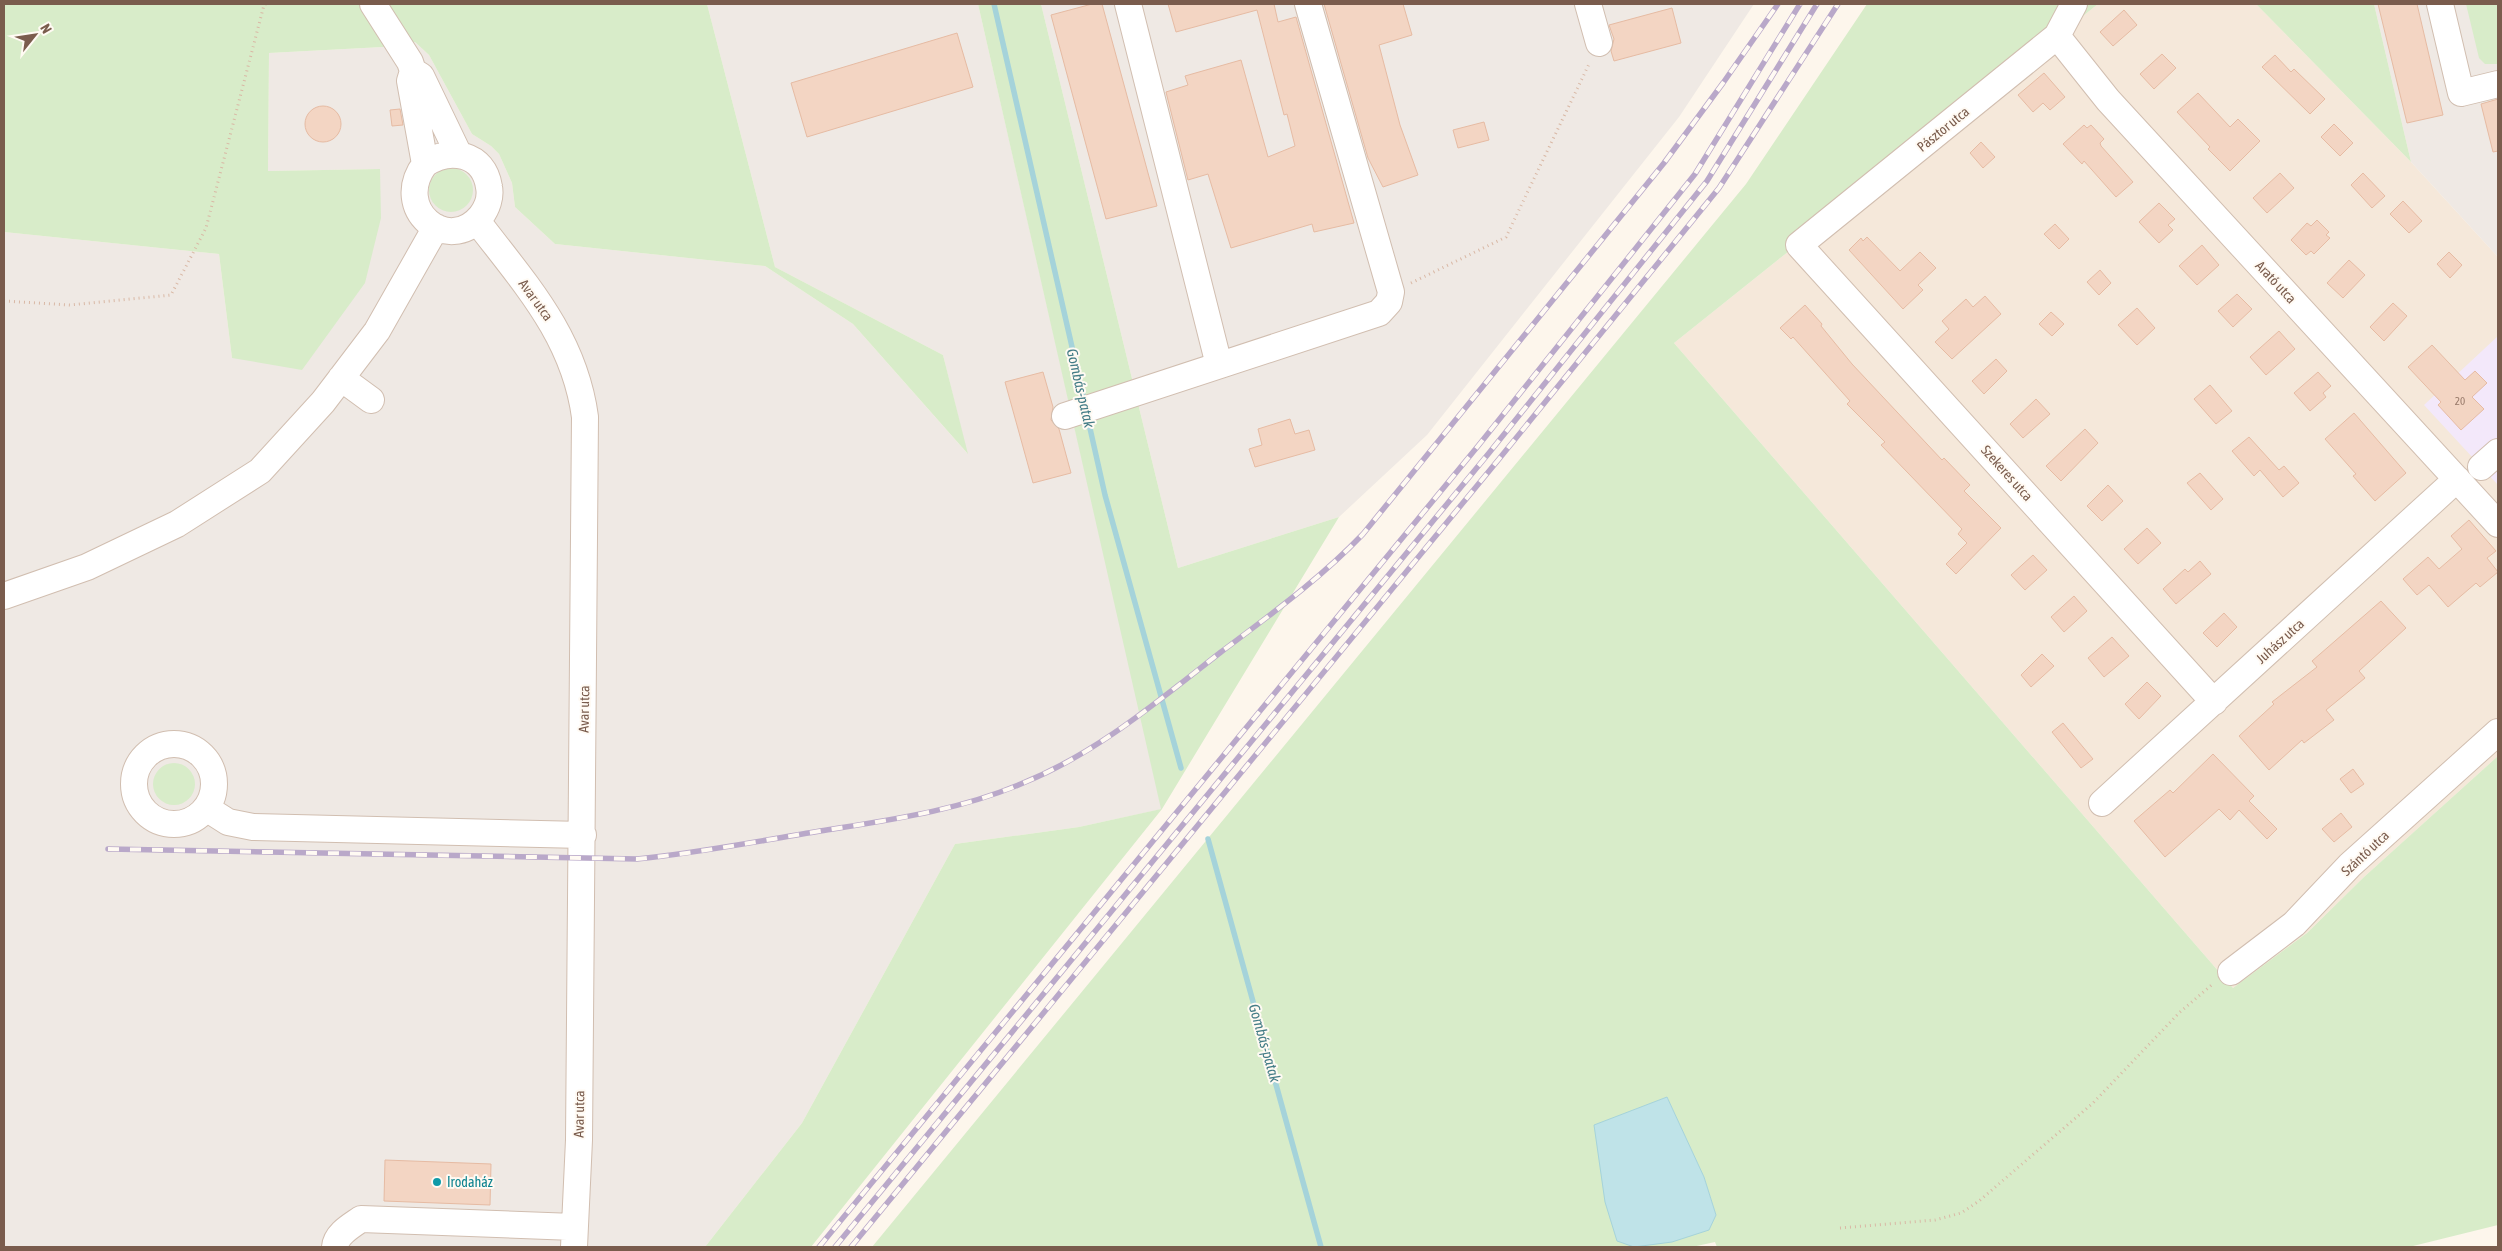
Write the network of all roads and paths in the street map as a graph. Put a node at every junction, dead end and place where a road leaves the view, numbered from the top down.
1 (266, 4) edge
2 (373, 4) edge
3 (1128, 4) edge
4 (1308, 4) edge
5 (1588, 4) edge
6 (2074, 4) edge
7 (2440, 4) edge
8 (2057, 36) junction
9 (1599, 44) joint
10 (413, 70) junction
11 (2498, 84) edge
12 (459, 155) junction
13 (425, 164) junction
14 (477, 221) junction
15 (436, 227) junction
16 (1800, 245) joint
17 (1391, 292) junction
18 (4, 301) edge
19 (1219, 365) junction
20 (341, 378) junction
21 (371, 400) dead end
22 (1065, 416) dead end
23 (2457, 479) junction
24 (2498, 524) edge
25 (4, 596) edge
26 (2214, 702) junction
27 (2498, 732) edge
28 (2102, 803) dead end
29 (206, 808) dead end
30 (582, 835) junction
31 (2231, 972) joint
32 (1840, 1228) dead end
33 (574, 1237) edge
34 (335, 1247) edge

1 - 18 path
2 - 10 street
3 - 19 street
4 - 17 street
5 - 9 street
6 - 8 street, Pásztor utca
7 - 11 street
8 - 16 street, Pásztor utca
8 - 23 street, Arató utca
9 - 17 path
10 - 12 street
10 - 13 street
12 - 13 street
12 - 14 street
13 - 15 street
14 - 15 street
14 - 30 street, Avar utca
15 - 20 street
16 - 26 street, Szekeres utca
17 - 19 street
19 - 22 street
20 - 21 street
20 - 25 street
23 - 24 street, Arató utca
23 - 26 street, Juhász utca
26 - 28 street, Juhász utca
27 - 31 street, Szántó utca
29 - 30 street
30 - 33 street, Avar utca
31 - 32 path
33 - 34 street, Avar utca

